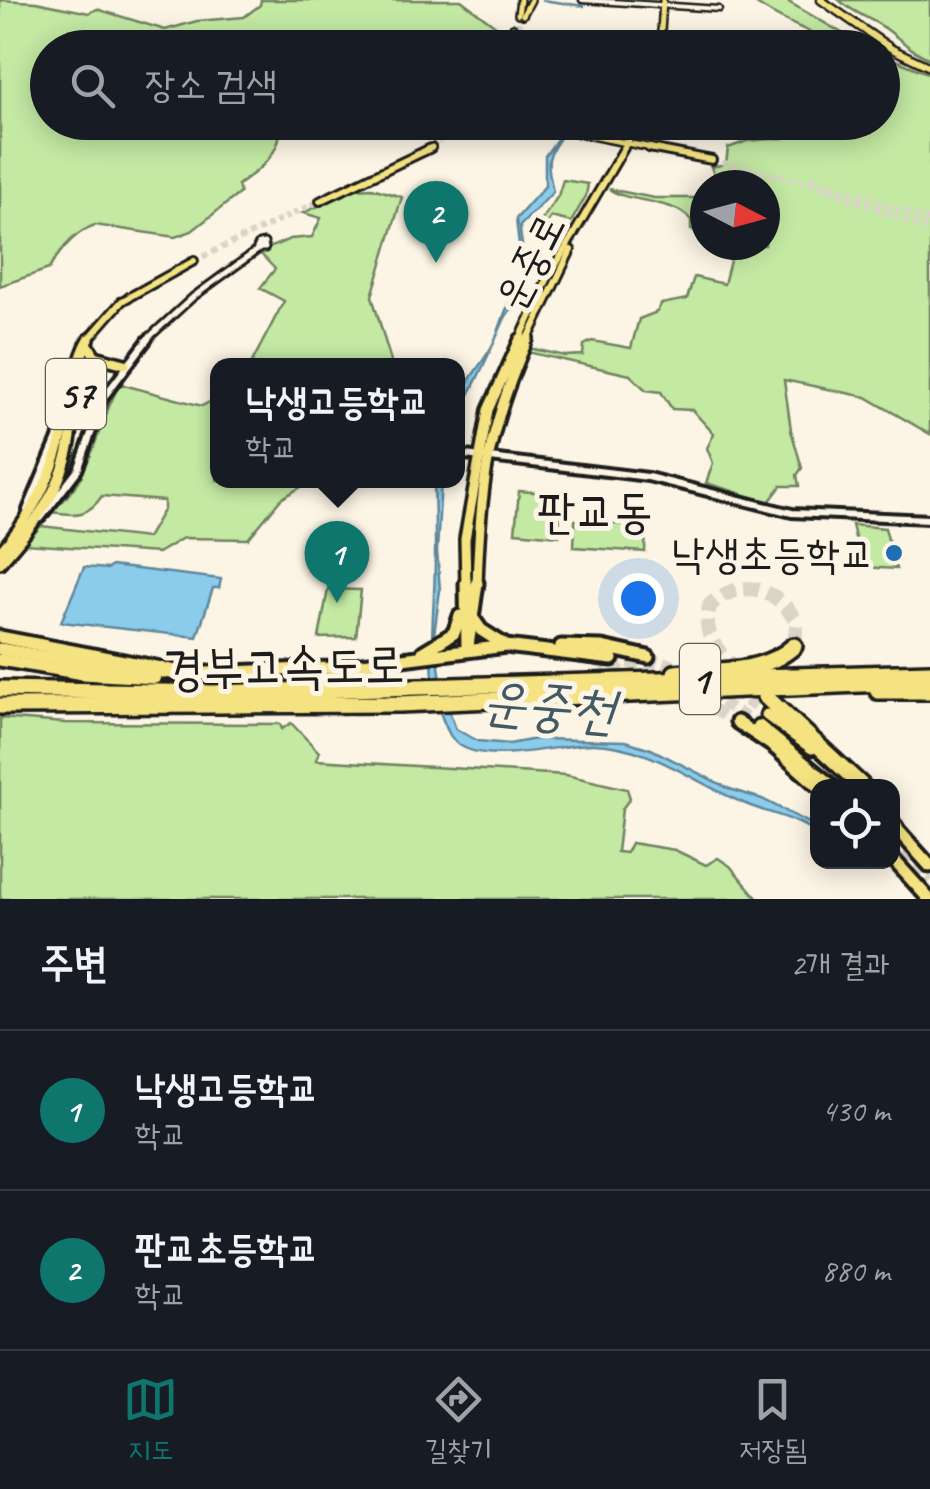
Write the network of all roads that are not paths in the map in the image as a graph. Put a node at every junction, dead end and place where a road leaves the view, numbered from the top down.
1 (526, 0) edge
2 (582, 0) edge
3 (812, 0) edge
4 (821, 0) edge
5 (596, 1) edge
6 (665, 3) edge
7 (719, 9) dead end
8 (516, 27) tunnel mouth
9 (515, 30) edge
10 (664, 30) edge
11 (856, 30) edge
12 (864, 30) edge
13 (900, 53) edge
14 (900, 56) edge
15 (930, 69) edge
16 (610, 140) joint
17 (630, 140) edge
18 (627, 144) junction
19 (430, 146) tunnel mouth
20 (647, 147) junction
21 (712, 157) tunnel mouth
22 (318, 200) tunnel mouth
23 (259, 249) dead end
24 (87, 342) junction
25 (125, 364) junction
26 (100, 405) junction
27 (94, 426) junction
28 (61, 429) dead end
29 (471, 456) edge
30 (930, 519) edge
31 (28, 528) junction
32 (18, 533) junction
33 (0, 552) edge
34 (0, 563) edge
35 (463, 604) junction
36 (473, 612) junction
37 (2, 641) edge
38 (506, 646) junction
39 (794, 646) dead end
40 (533, 647) junction
41 (462, 649) junction
42 (419, 655) junction
43 (648, 657) tunnel mouth
44 (612, 659) tunnel mouth
45 (0, 660) edge
46 (597, 662) tunnel mouth
47 (930, 669) edge
48 (183, 674) junction
49 (930, 681) edge
50 (547, 684) junction
51 (0, 689) edge
52 (930, 691) edge
53 (472, 693) junction
54 (773, 693) junction
55 (0, 706) edge
56 (738, 722) tunnel mouth
57 (810, 779) edge
58 (825, 779) edge
59 (848, 779) edge
60 (852, 779) edge
61 (900, 834) edge
62 (930, 866) edge
63 (900, 867) edge
64 (928, 899) edge

1 - 1 main road
2 - 5 street
3 - 11 highway
4 - 12 highway
5 - 6 street
6 - 7 street
6 - 10 main road
8 - 9 main road
13 - 15 highway
14 - 15 highway
16 - 18 main road
16 - 18 main road
17 - 18 main road, 운중로
18 - 20 main road
18 - 20 main road
18 - 29 main road, 운중로
19 - 22 main road
20 - 21 main road
23 - 25 street
24 - 25 main road
24 - 31 main road, 57
24 - 32 main road, 57
25 - 26 street
26 - 27 street
26 - 27 street
27 - 31 street
28 - 32 street
29 - 30 street
29 - 35 main road, 운중로
29 - 36 main road, 운중로
31 - 34 main road, 57
32 - 33 main road, 57
35 - 41 main road, 운중로
35 - 42 main road
36 - 38 main road
36 - 41 main road, 운중로
37 - 48 main road
37 - 48 main road
38 - 40 main road
38 - 41 main road
39 - 50 highway
40 - 43 main road
40 - 44 main road
40 - 46 main road
41 - 42 main road
42 - 48 main road
45 - 48 main road
47 - 50 highway, 경부고속도로 / 1
49 - 54 highway, 경부고속도로 / 1
50 - 53 highway, 경부고속도로 / 1
51 - 53 highway, 경부고속도로 / 1
52 - 54 highway
53 - 54 highway, 경부고속도로 / 1
53 - 55 highway, 경부고속도로 / 1
54 - 60 highway
56 - 57 main road
58 - 59 main road
61 - 62 main road
63 - 64 main road

